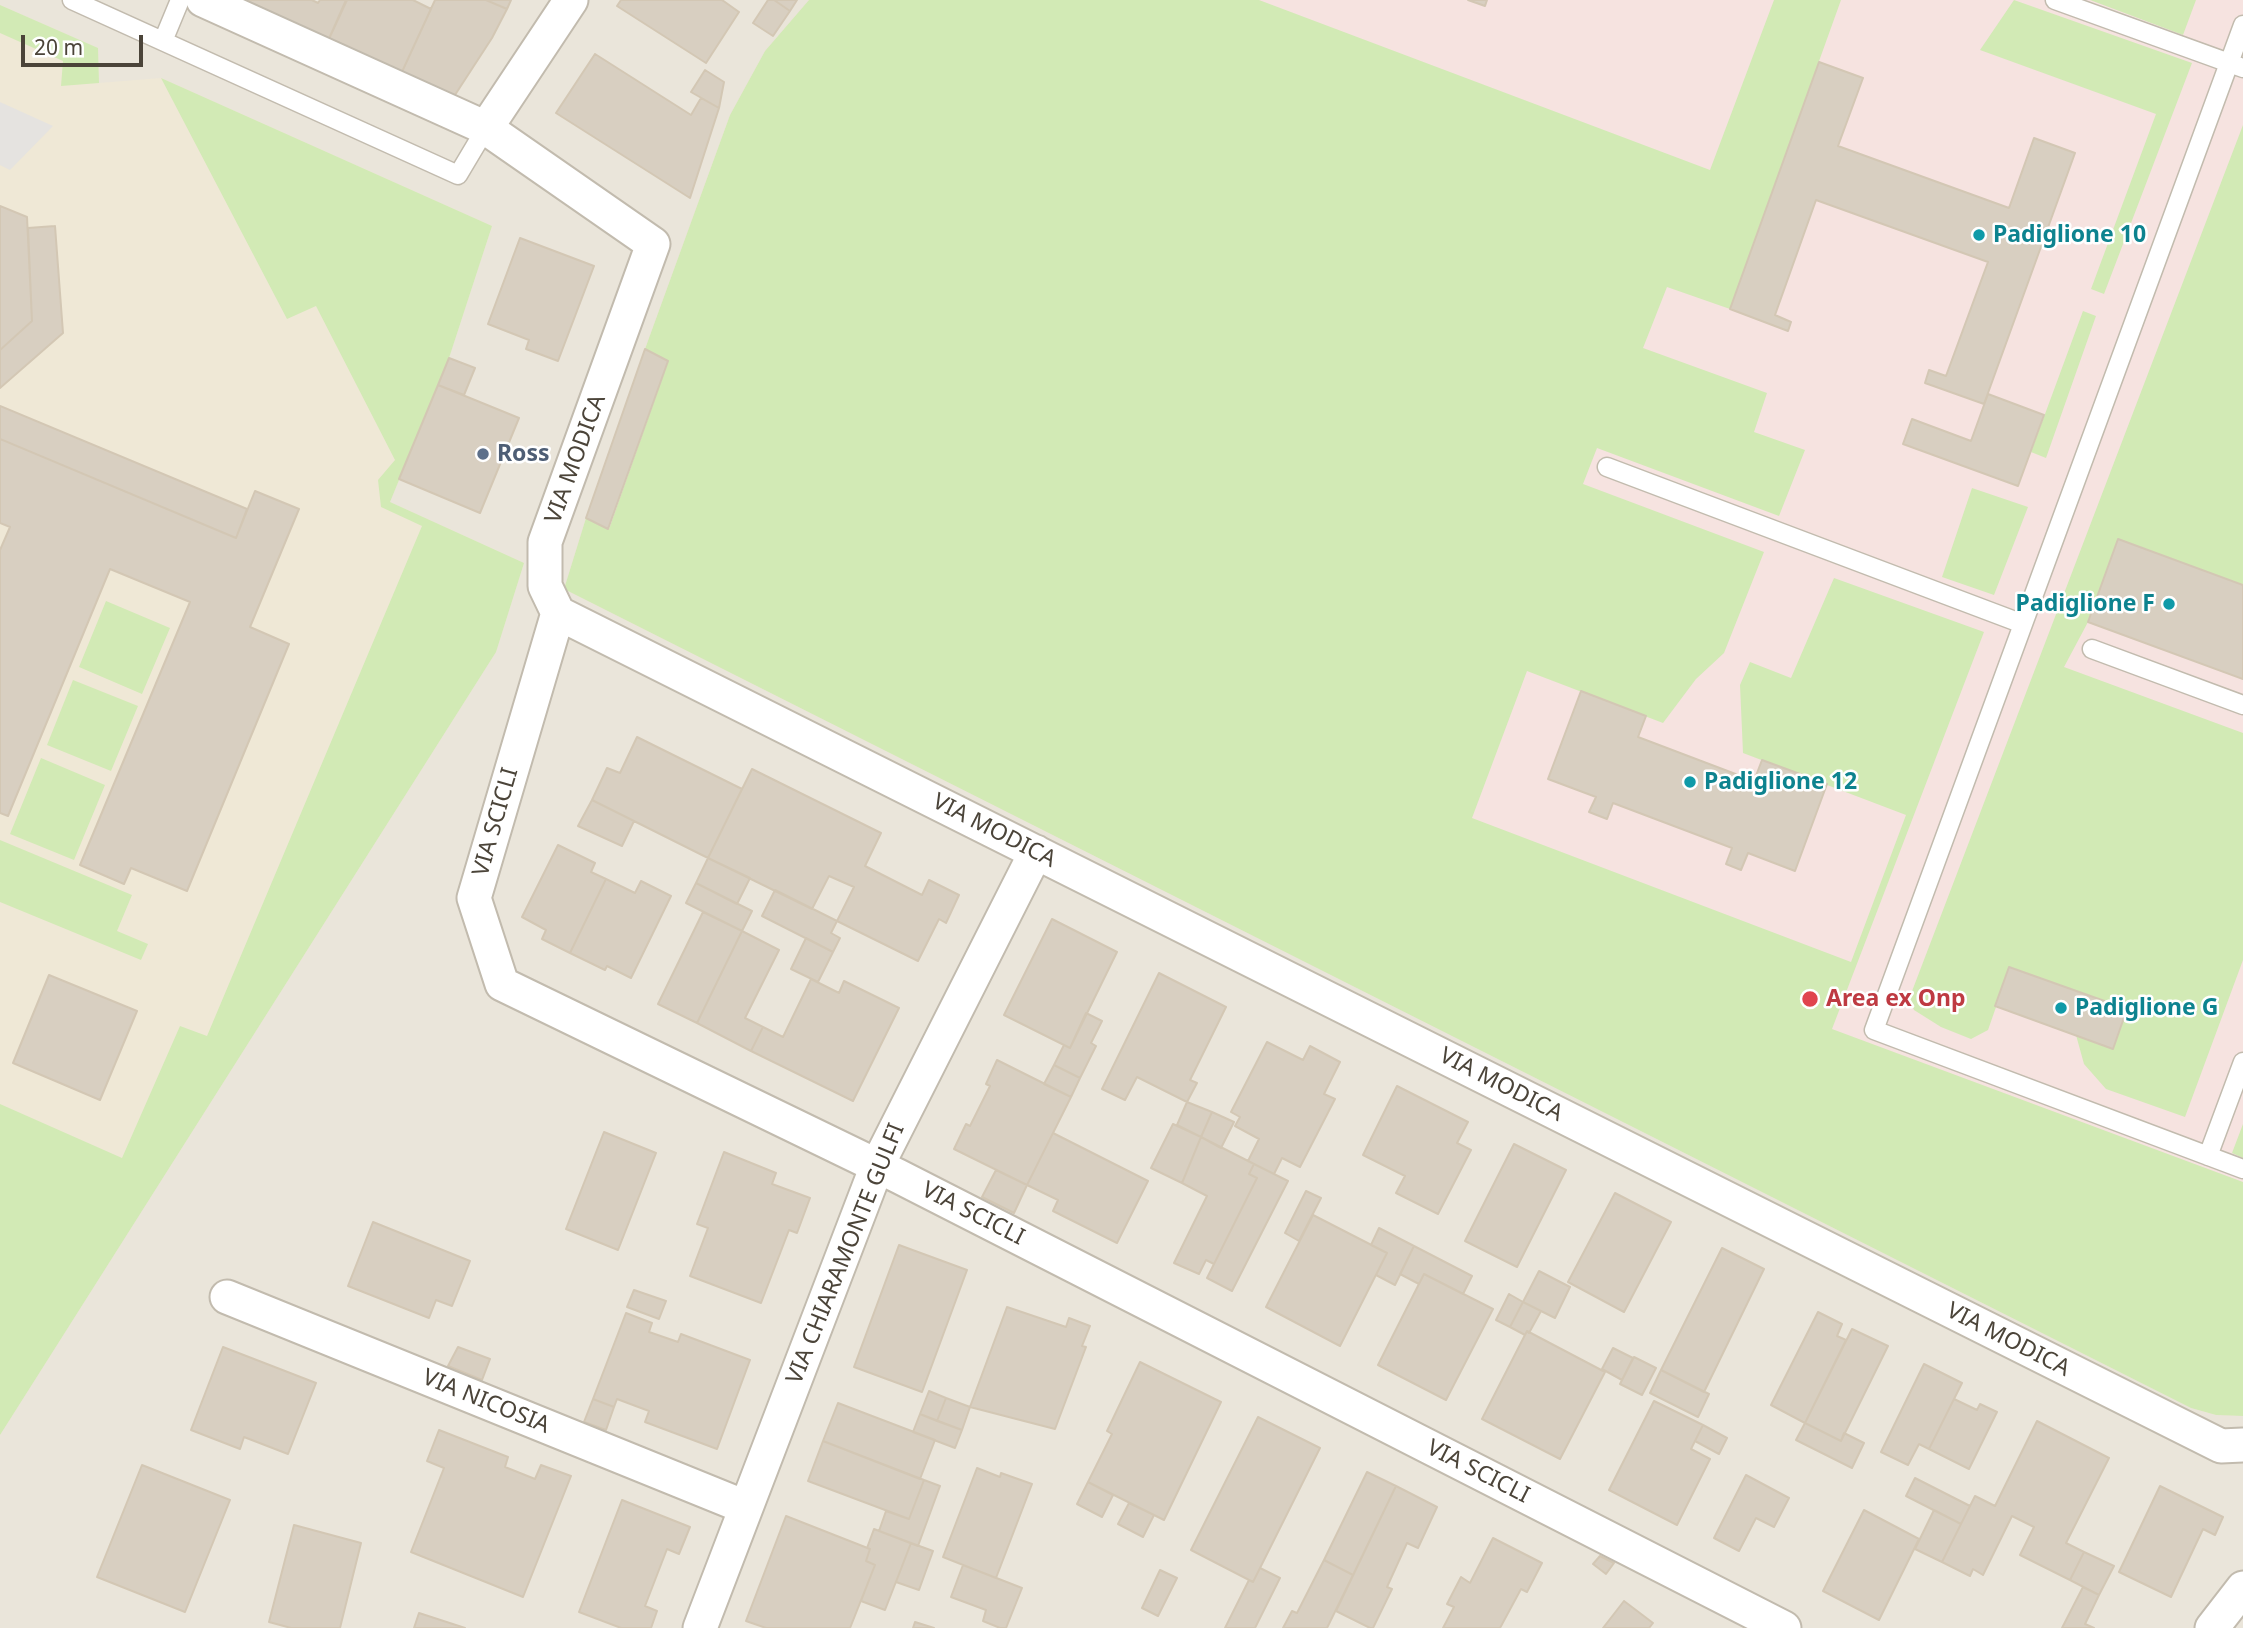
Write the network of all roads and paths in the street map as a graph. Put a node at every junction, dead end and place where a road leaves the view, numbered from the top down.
1 (72, 0) edge
2 (180, 0) edge
3 (202, 0) edge
4 (571, 0) edge
5 (2055, 0) edge
6 (100, 6) edge
7 (2243, 24) edge
8 (163, 41) junction
9 (2236, 65) edge
10 (486, 128) junction
11 (1607, 467) dead end
12 (558, 613) junction
13 (2023, 624) junction
14 (2092, 649) dead end
15 (2243, 705) edge
16 (1036, 852) junction
17 (2243, 1062) edge
18 (2208, 1156) junction
19 (877, 1166) junction
20 (2243, 1168) edge
21 (228, 1297) dead end
22 (2236, 1451) edge
23 (745, 1507) junction
24 (2243, 1588) edge
25 (1773, 1626) edge
26 (700, 1628) edge
27 (2212, 1628) edge

1 - 6 lane
2 - 8 lane
3 - 10 street, VIA MODICA
4 - 10 street
5 - 9 lane
6 - 8 lane
7 - 9 lane
8 - 10 lane
9 - 13 lane
10 - 12 street, VIA MODICA
11 - 13 lane
12 - 16 street, VIA MODICA
12 - 19 street, VIA SCICLI
13 - 18 lane
14 - 15 lane
16 - 19 street, VIA CHIARAMONTE GULFI
16 - 22 street, VIA MODICA
17 - 18 lane
18 - 20 lane
19 - 23 street, VIA CHIARAMONTE GULFI
19 - 25 street, VIA SCICLI
21 - 23 street, VIA NICOSIA
23 - 26 street, VIA CHIARAMONTE GULFI
24 - 27 street

